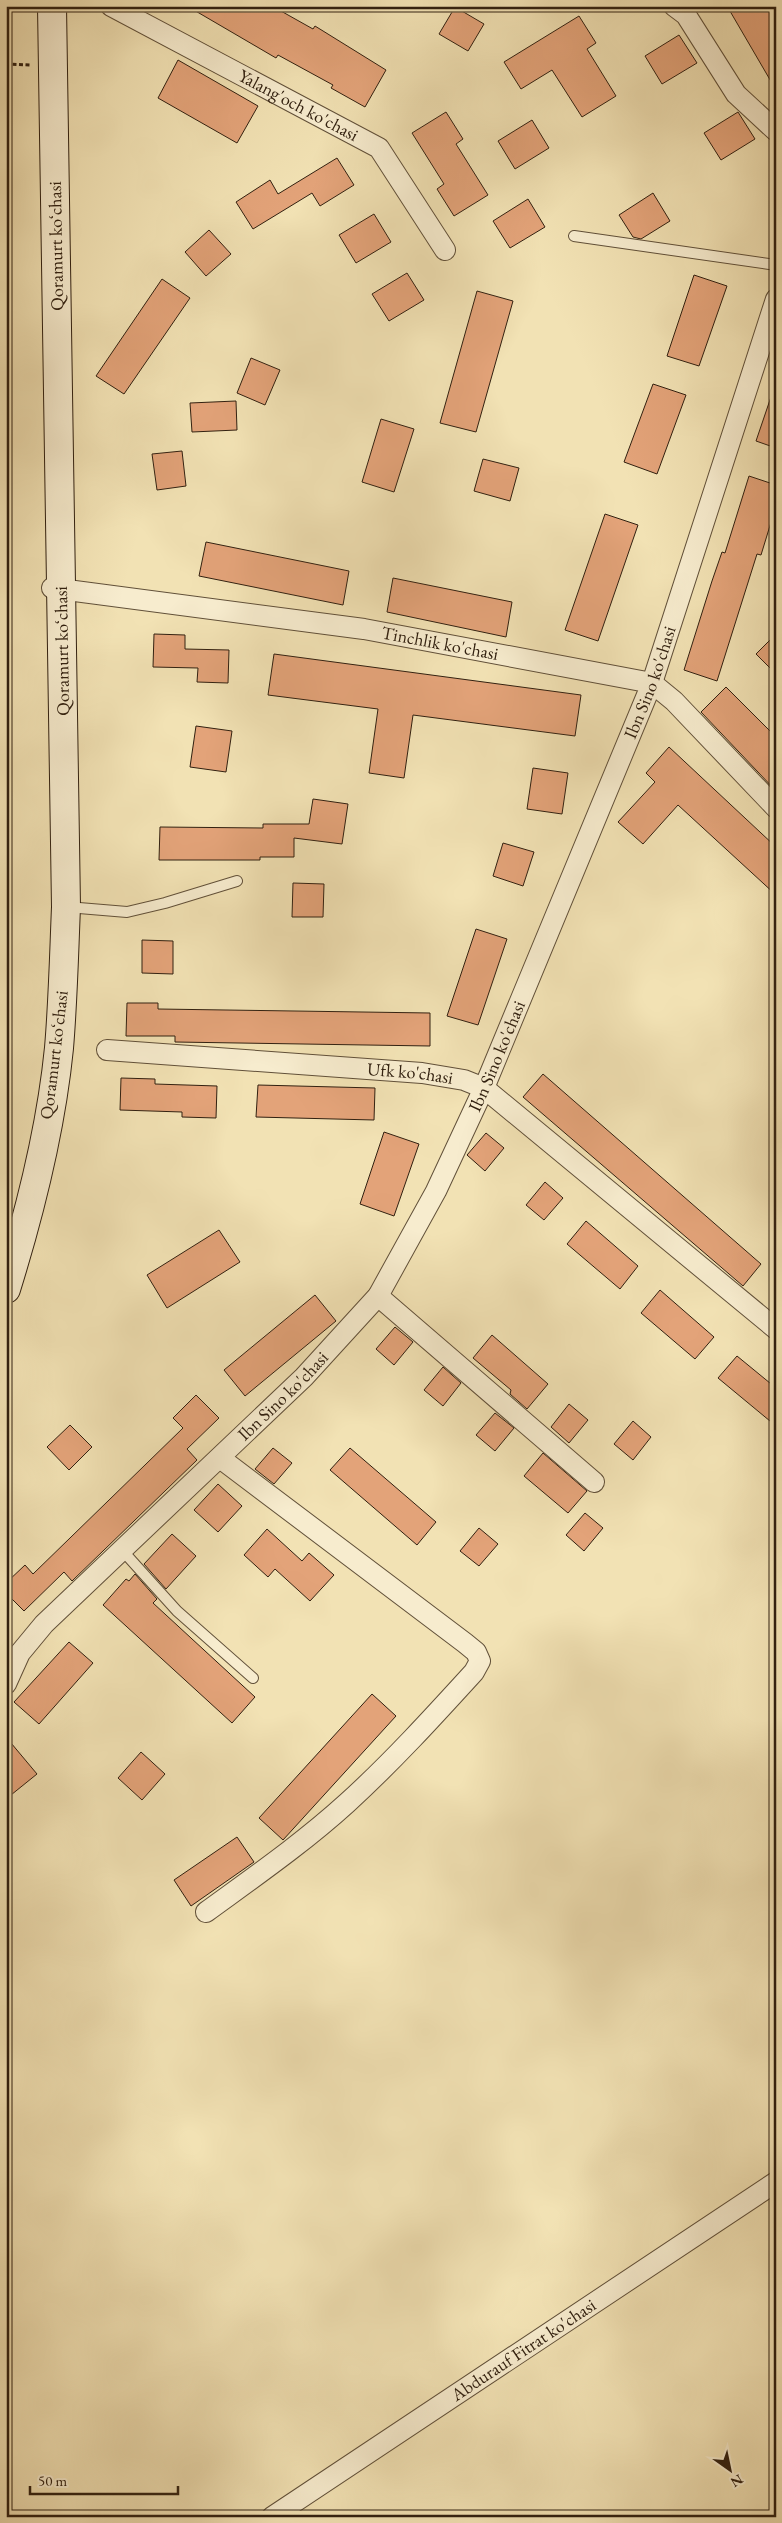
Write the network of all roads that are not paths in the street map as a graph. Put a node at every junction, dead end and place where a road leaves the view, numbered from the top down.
1 (42, 6) edge
2 (52, 6) edge
3 (112, 6) edge
4 (674, 6) edge
5 (776, 131) edge
6 (574, 236) dead end
7 (445, 250) dead end
8 (776, 265) edge
9 (776, 299) edge
10 (57, 589) junction
11 (652, 683) junction
12 (776, 808) edge
13 (238, 881) dead end
14 (66, 907) junction
15 (107, 1050) dead end
16 (484, 1088) junction
17 (6, 1254) edge
18 (6, 1289) edge
19 (378, 1296) junction
20 (776, 1329) edge
21 (220, 1458) junction
22 (594, 1482) dead end
23 (122, 1550) junction
24 (253, 1678) dead end
25 (6, 1684) edge
26 (206, 1912) dead end
27 (776, 2182) edge
28 (272, 2517) edge

1 - 10 main road, Qoramurt koʻchasi
2 - 10 main road, Qoramurt koʻchasi
3 - 7 street, Yalang'och ko'chasi
4 - 5 street
6 - 8 lane
9 - 11 street, Ibn Sino ko'chasi
10 - 11 street, Tinchlik ko'chasi
10 - 14 main road, Qoramurt koʻchasi
10 - 17 main road, Qoramurt koʻchasi
11 - 12 street, Tinchlik ko'chasi
11 - 16 street, Ibn Sino ko'chasi
13 - 14 lane
14 - 18 main road, Qoramurt koʻchasi
15 - 16 street, Ufk ko'chasi
16 - 19 street, Ibn Sino ko'chasi
16 - 20 street, Ufk ko'chasi
19 - 21 street, Ibn Sino ko'chasi
19 - 22 street
21 - 23 street, Ibn Sino ko'chasi
21 - 26 street
23 - 24 lane
23 - 25 street, Ibn Sino ko'chasi
27 - 28 street, Abdurauf Fitrat ko'chasi

